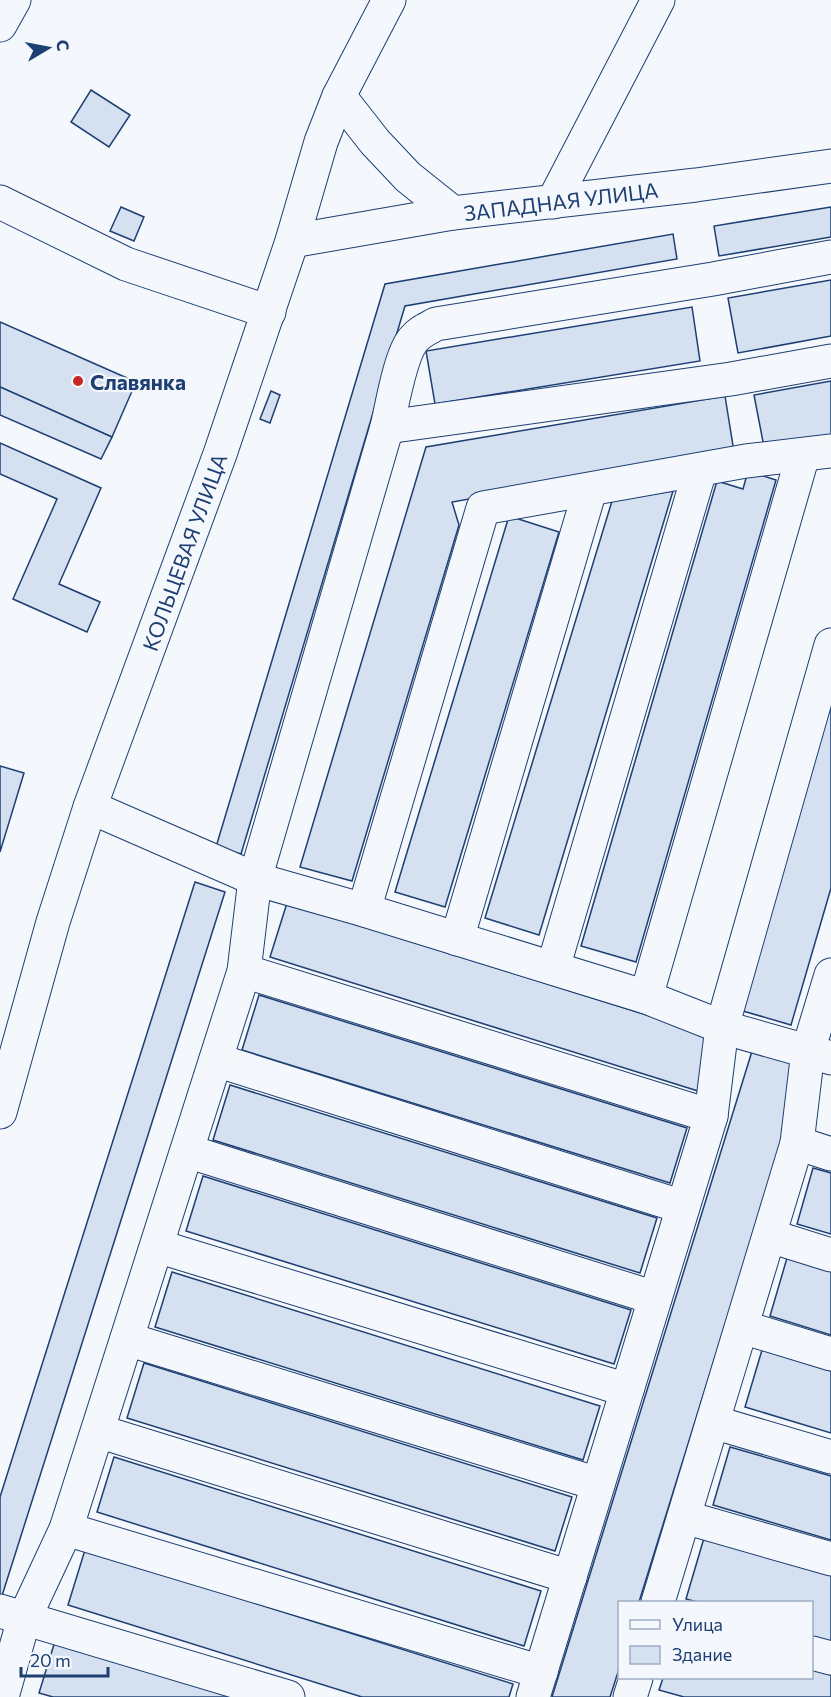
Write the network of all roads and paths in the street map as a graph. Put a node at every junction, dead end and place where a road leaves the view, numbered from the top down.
1 (14, 0) edge
2 (388, 0) edge
3 (658, 0) edge
4 (0, 25) edge
5 (339, 96) junction
6 (831, 166) edge
7 (3, 201) edge
8 (553, 202) junction
9 (453, 213) junction
10 (292, 241) junction
11 (831, 258) edge
12 (269, 312) junction
13 (831, 361) edge
14 (387, 427) junction
15 (817, 453) edge
16 (700, 470) junction
17 (590, 489) junction
18 (831, 645) edge
19 (90, 807) junction
20 (255, 879) junction
21 (364, 910) junction
22 (457, 939) junction
23 (553, 968) junction
24 (244, 971) junction
25 (831, 975) edge
26 (646, 997) junction
27 (722, 1027) junction
28 (820, 1054) edge
29 (216, 1060) junction
30 (0, 1112) edge
31 (711, 1116) junction
32 (797, 1143) junction
33 (187, 1151) junction
34 (831, 1154) edge
35 (683, 1207) junction
36 (770, 1236) junction
37 (157, 1246) junction
38 (831, 1255) edge
39 (655, 1298) junction
40 (742, 1327) junction
41 (127, 1339) junction
42 (831, 1354) edge
43 (627, 1390) junction
44 (713, 1422) junction
45 (98, 1431) junction
46 (831, 1457) edge
47 (598, 1484) junction
48 (684, 1517) junction
49 (66, 1529) junction
50 (831, 1559) edge
51 (570, 1577) junction
52 (658, 1601) edge
53 (12, 1615) edge
54 (813, 1653) edge
55 (831, 1658) edge
56 (635, 1679) edge
57 (537, 1684) edge
58 (2, 1697) edge
59 (288, 1697) edge
60 (630, 1697) edge

1 - 4 street
2 - 5 street, КОЛЬЦЕВАЯ УЛИЦА
3 - 8 street
5 - 9 street
5 - 10 street, КОЛЬЦЕВАЯ УЛИЦА
6 - 8 street, ЗАПАДНАЯ УЛИЦА
7 - 12 street
8 - 9 street, ЗАПАДНАЯ УЛИЦА
9 - 10 street, ЗАПАДНАЯ УЛИЦА
10 - 12 street, КОЛЬЦЕВАЯ УЛИЦА
11 - 14 street
12 - 19 street, КОЛЬЦЕВАЯ УЛИЦА
13 - 14 street
14 - 20 street
15 - 16 street
15 - 26 street
16 - 17 street
16 - 23 street
17 - 21 street
17 - 22 street
18 - 27 street
19 - 20 street
19 - 30 street, КОЛЬЦЕВАЯ УЛИЦА
20 - 21 street
20 - 24 street
21 - 22 street
22 - 23 street
23 - 26 street
24 - 29 street
24 - 31 street
25 - 28 street
26 - 27 street
27 - 28 street
27 - 31 street
28 - 32 street
29 - 33 street
29 - 35 street
31 - 35 street
32 - 34 street
32 - 36 street
33 - 37 street
33 - 39 street
35 - 39 street
36 - 38 street
36 - 40 street
37 - 41 street
37 - 43 street
39 - 43 street
40 - 42 street
40 - 44 street
41 - 45 street
41 - 47 street
43 - 47 street
44 - 46 street
44 - 48 street
45 - 49 street
45 - 51 street
47 - 51 street
48 - 50 street
48 - 52 street
49 - 53 street
49 - 57 street
51 - 57 street
53 - 58 street
53 - 59 street
54 - 55 street
56 - 60 street

